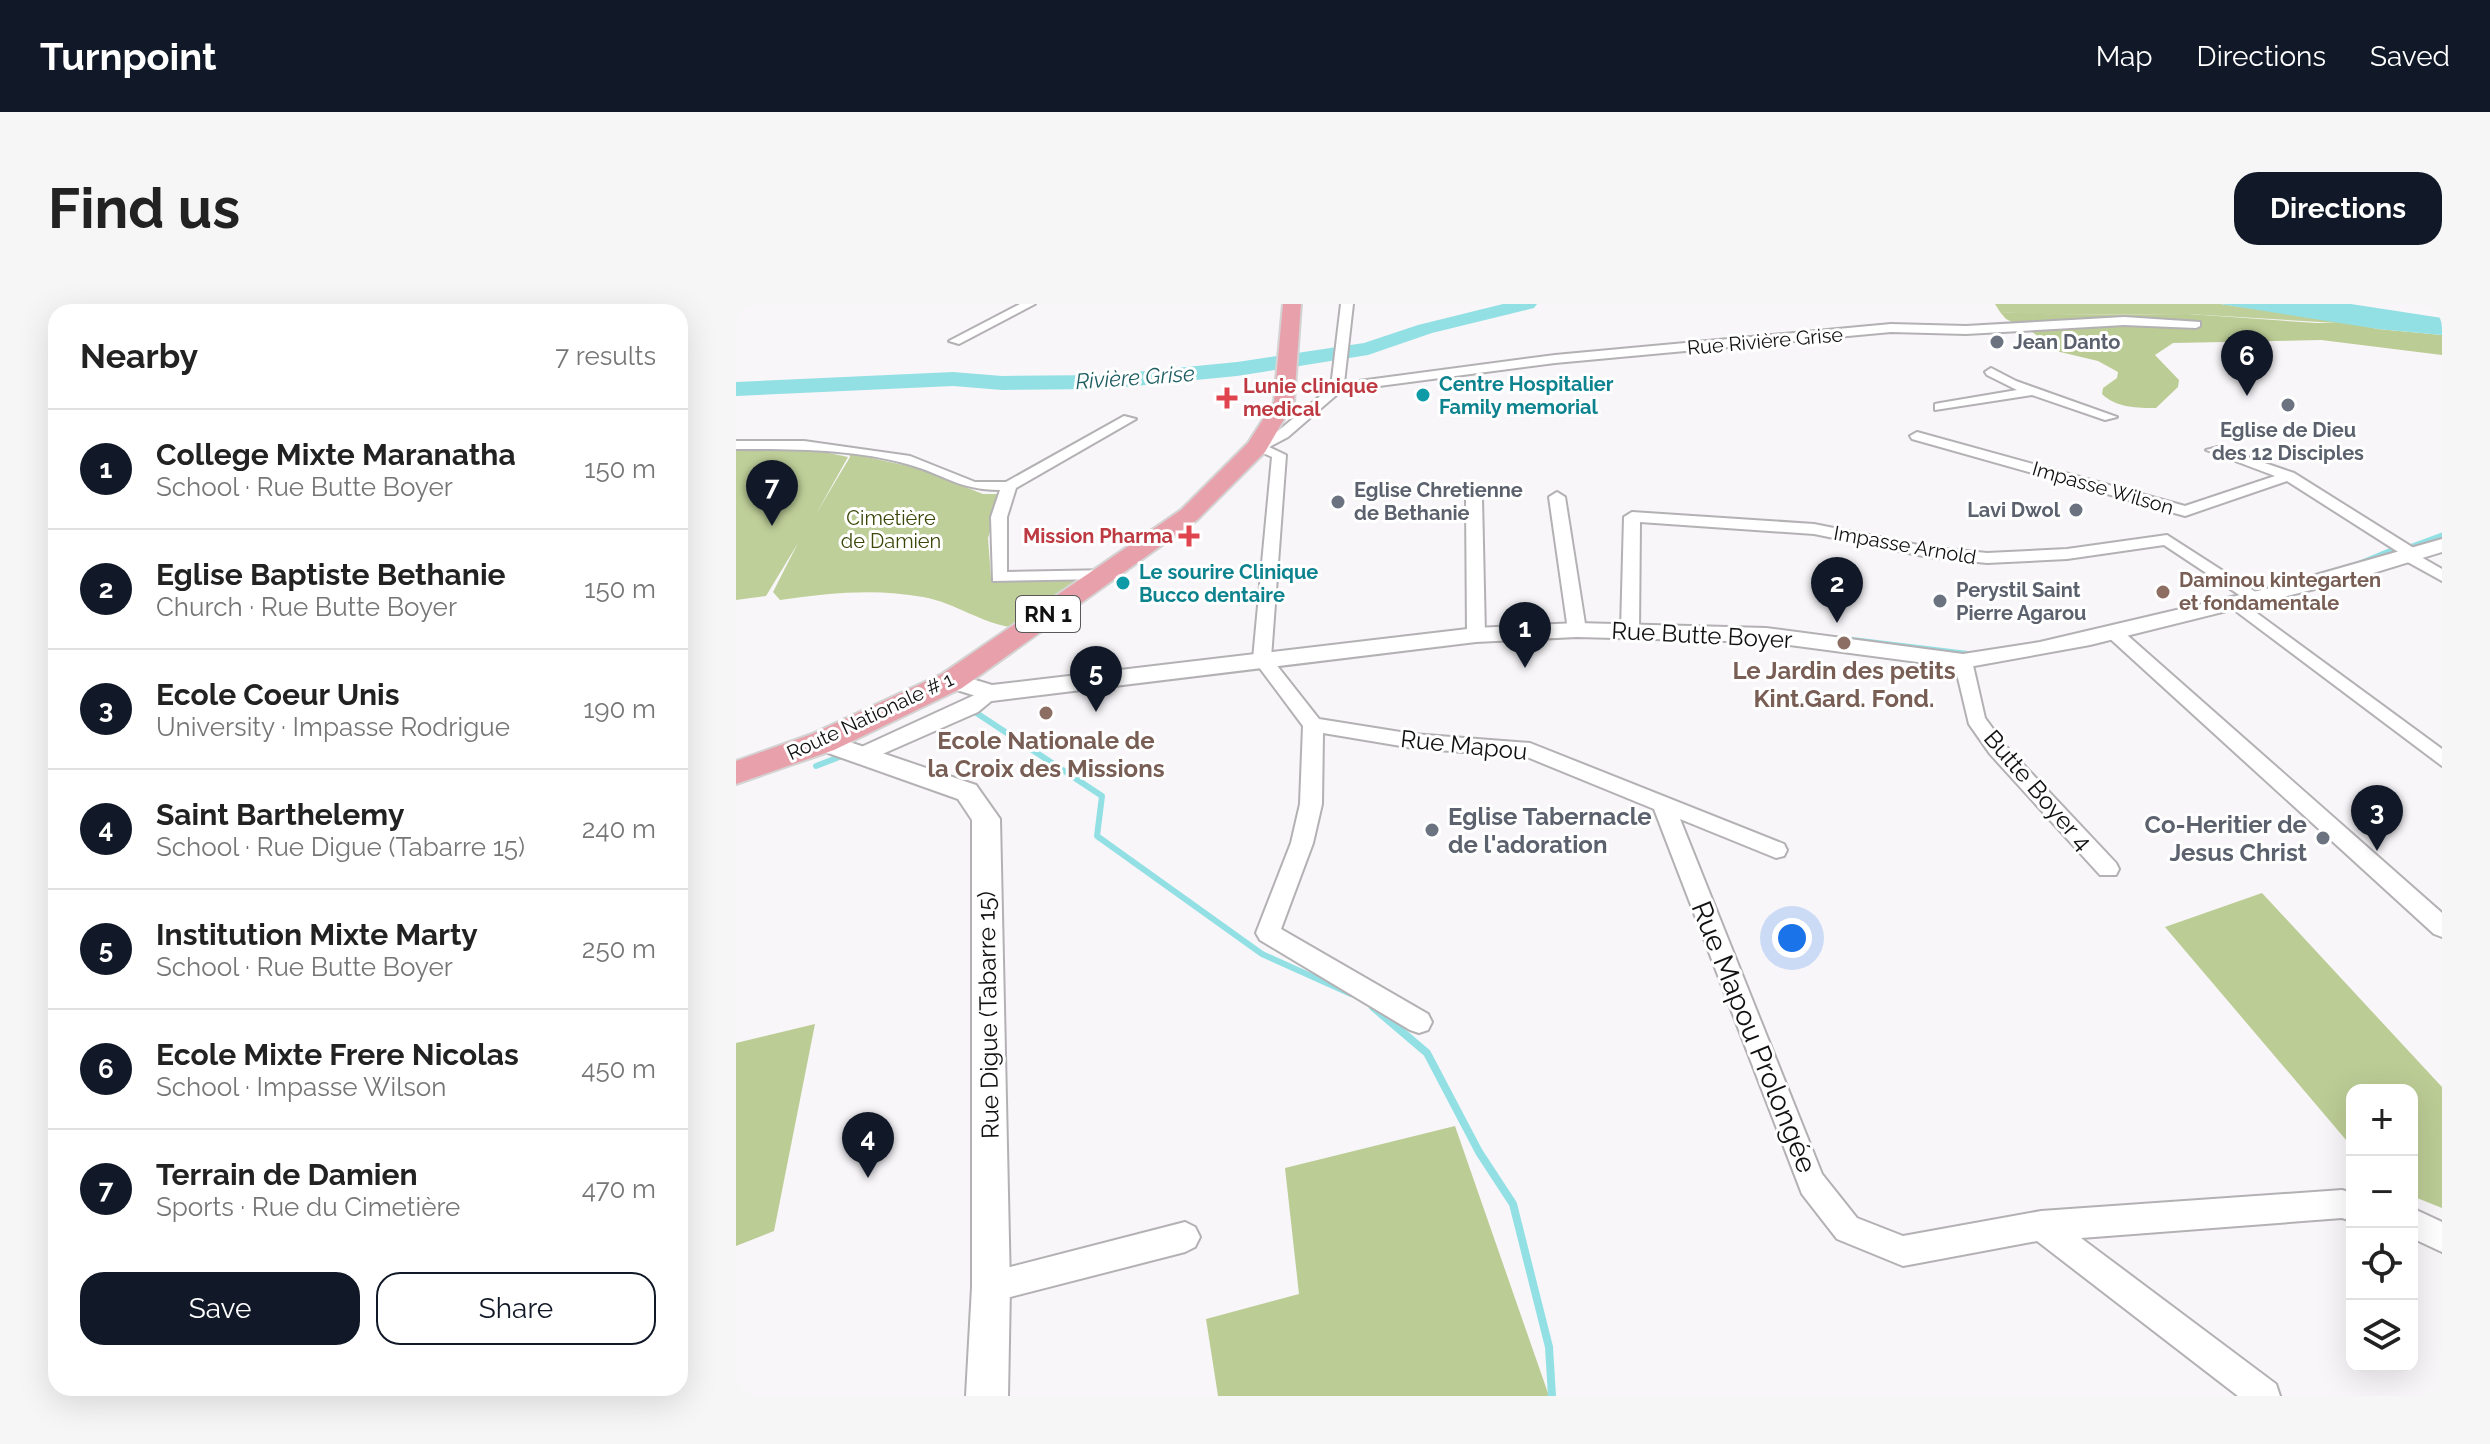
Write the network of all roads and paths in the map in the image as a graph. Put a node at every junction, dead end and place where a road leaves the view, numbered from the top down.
1 (1292, 304) edge
2 (1347, 304) edge
3 (1024, 305) edge
4 (2196, 324) dead end
5 (955, 341) dead end
6 (1991, 372) dead end
7 (1336, 386) junction
8 (2035, 391) junction
9 (1940, 407) dead end
10 (2110, 417) dead end
11 (1129, 419) dead end
12 (1917, 436) dead end
13 (736, 445) edge
14 (1257, 447) junction
15 (2213, 450) dead end
16 (2289, 476) junction
17 (1009, 486) junction
18 (1557, 497) dead end
19 (1474, 498) dead end
20 (2442, 545) edge
21 (2412, 556) junction
22 (1106, 574) junction
23 (2442, 576) edge
24 (2245, 600) junction
25 (1577, 630) junction
26 (1630, 630) junction
27 (2112, 631) junction
28 (1476, 635) junction
29 (1262, 659) junction
30 (1963, 661) junction
31 (952, 681) junction
32 (992, 693) junction
33 (1313, 725) junction
34 (823, 742) junction
35 (864, 754) junction
36 (2442, 759) edge
37 (736, 773) edge
38 (1664, 807) junction
39 (1776, 850) dead end
40 (2108, 869) dead end
41 (2442, 927) edge
42 (1419, 1022) dead end
43 (2346, 1205) edge
44 (2041, 1226) junction
45 (2418, 1226) edge
46 (1185, 1237) dead end
47 (2442, 1237) edge
48 (991, 1287) junction
49 (987, 1396) edge
50 (2264, 1396) edge

1 - 14 main road, Route Nationale # 1 / RN 1
2 - 7 street
3 - 5 street
4 - 7 street, Rue Rivière Grise
6 - 8 street
7 - 14 street
8 - 9 street
8 - 10 street
11 - 17 street
12 - 16 street, Impasse Wilson
13 - 17 street
14 - 22 main road, Route Nationale # 1 / RN 1
14 - 29 street
15 - 16 street
16 - 21 street
17 - 22 street
18 - 25 street
19 - 28 street
20 - 21 street, Rue Butte Boyer
21 - 23 street
21 - 24 street, Rue Butte Boyer
22 - 31 main road, Route Nationale # 1 / RN 1
24 - 26 street, Impasse Arnold
24 - 27 street, Rue Butte Boyer
24 - 36 street, Impasse Arnold
25 - 26 street, Rue Butte Boyer
25 - 28 street, Rue Butte Boyer
26 - 30 street, Rue Butte Boyer
27 - 30 street, Rue Butte Boyer
27 - 41 street
28 - 29 street, Rue Butte Boyer
29 - 32 street, Rue Butte Boyer
29 - 33 street
30 - 40 street, Butte Boyer 4
31 - 32 street, Rue Butte Boyer
31 - 34 main road, Route Nationale # 1 / RN 1
32 - 35 street
33 - 38 street, Rue Mapou
33 - 42 street
34 - 35 street, Rue Digue (Tabarre 15)
34 - 37 main road, Route Nationale # 1 / RN 1
35 - 48 street, Rue Digue (Tabarre 15)
38 - 39 street, Rue Mapou
38 - 44 street, Rue Mapou Prolongée
43 - 44 street, Rue Mapou Prolongée
44 - 50 street
45 - 47 street
46 - 48 street
48 - 49 street, Rue Digue (Tabarre 15)

